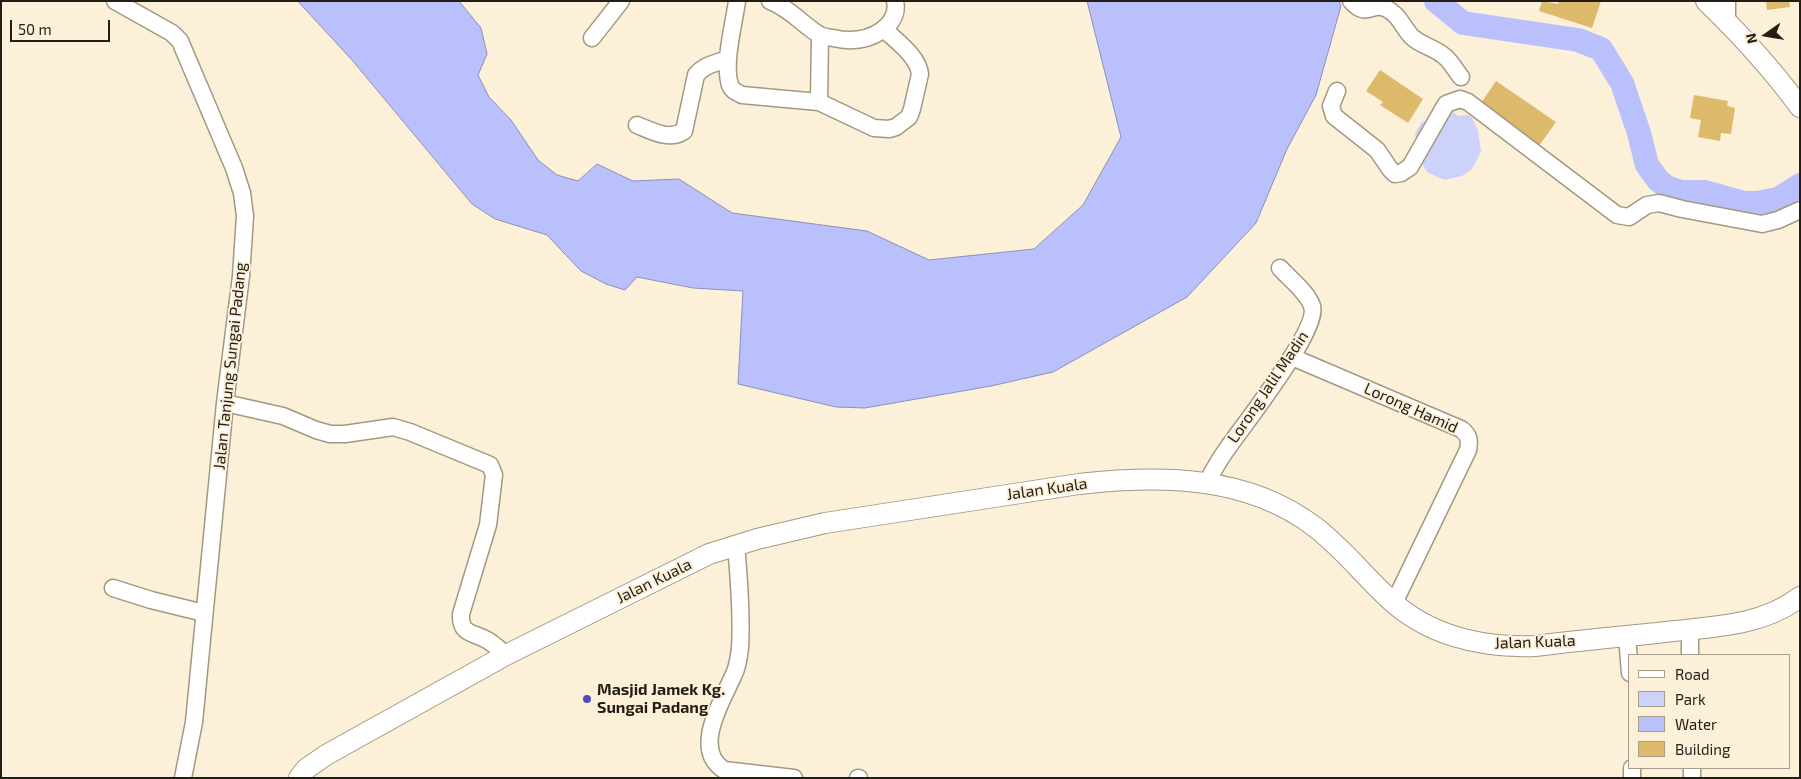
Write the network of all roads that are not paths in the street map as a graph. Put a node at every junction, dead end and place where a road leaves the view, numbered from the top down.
1 (115, 1) edge
2 (621, 1) edge
3 (737, 1) edge
4 (770, 1) edge
5 (895, 1) edge
6 (1351, 1) edge
7 (1706, 1) edge
8 (1727, 1) edge
9 (1727, 22) junction
10 (884, 29) junction
11 (820, 36) junction
12 (592, 38) dead end
13 (728, 59) junction
14 (1460, 77) dead end
15 (1337, 91) dead end
16 (819, 102) junction
17 (1800, 107) edge
18 (637, 125) dead end
19 (1800, 210) edge
20 (1280, 268) dead end
21 (1292, 357) junction
22 (225, 403) junction
23 (1207, 482) junction
24 (736, 545) junction
25 (113, 588) dead end
26 (1800, 597) edge
27 (1394, 603) junction
28 (204, 612) junction
29 (1690, 629) junction
30 (1627, 636) junction
31 (1628, 654) edge
32 (1690, 654) edge
33 (506, 655) junction
34 (183, 778) edge
35 (299, 778) edge
36 (794, 778) edge

1 - 22 street, Jalan Tanjung Sungai Padang
2 - 12 street
3 - 13 street
4 - 11 street
5 - 10 street
6 - 14 street
7 - 9 main road
8 - 9 street
9 - 17 main road
10 - 11 street
10 - 16 street
11 - 16 street
13 - 16 street
13 - 18 street
15 - 19 street
20 - 21 street, Lorong Jalil Madin
21 - 23 street, Lorong Jalil Madin
21 - 27 street, Lorong Hamid
22 - 28 street, Jalan Tanjung Sungai Padang
22 - 33 street
23 - 24 main road, Jalan Kuala
23 - 27 main road, Jalan Kuala
24 - 33 main road, Jalan Kuala
24 - 36 street
25 - 28 street
26 - 29 main road, Jalan Kuala
27 - 30 main road, Jalan Kuala
28 - 34 street, Jalan Tanjung Sungai Padang
29 - 30 main road, Jalan Kuala
29 - 32 street
30 - 31 street
33 - 35 main road, Jalan Kuala

